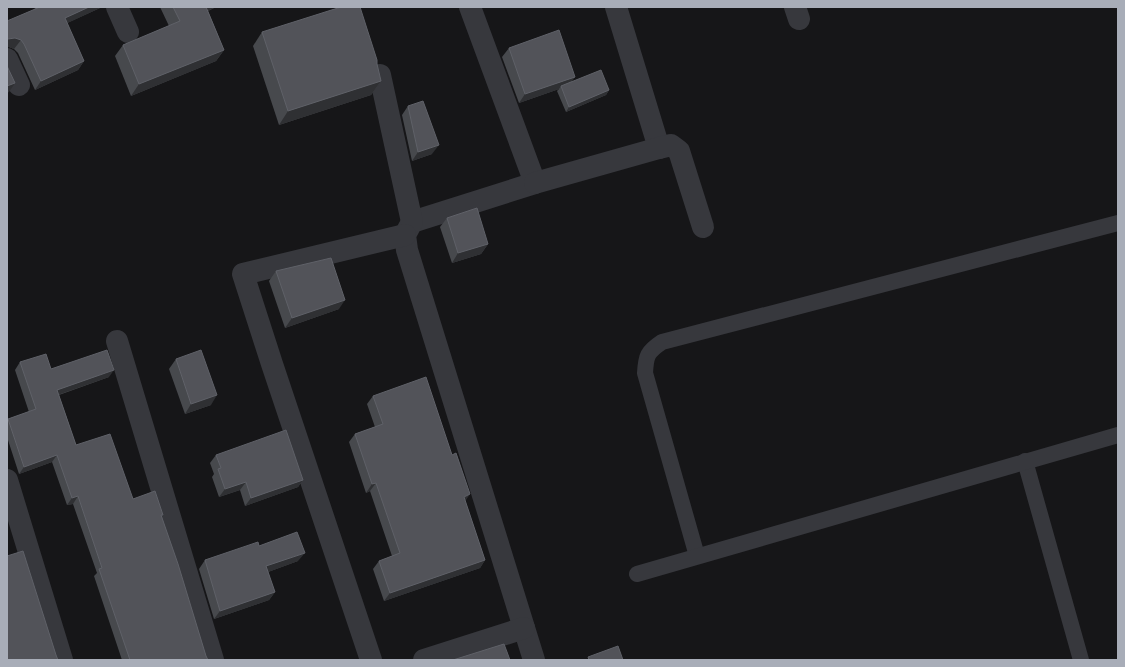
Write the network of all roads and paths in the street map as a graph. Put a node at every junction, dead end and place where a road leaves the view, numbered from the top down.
1 (117, 7) edge
2 (470, 7) edge
3 (616, 7) edge
4 (128, 32) dead end
5 (7, 59) edge
6 (380, 75) edge
7 (18, 85) dead end
8 (659, 148) junction
9 (535, 183) junction
10 (1118, 223) edge
11 (703, 227) dead end
12 (408, 229) junction
13 (117, 341) dead end
14 (1118, 435) edge
15 (1024, 461) junction
16 (7, 480) edge
17 (697, 556) junction
18 (636, 574) dead end
19 (524, 628) junction
20 (62, 660) edge
21 (213, 660) edge
22 (371, 660) edge
23 (424, 660) edge
24 (534, 660) edge
25 (1081, 660) edge

1 - 4 street
2 - 9 street
3 - 8 street
5 - 7 street
6 - 12 street
8 - 9 street
8 - 11 street
9 - 12 street
10 - 17 lane
12 - 19 street
12 - 22 street
13 - 21 street
14 - 15 lane
15 - 17 lane
15 - 25 lane
16 - 20 street
17 - 18 lane
19 - 23 street
19 - 24 street

